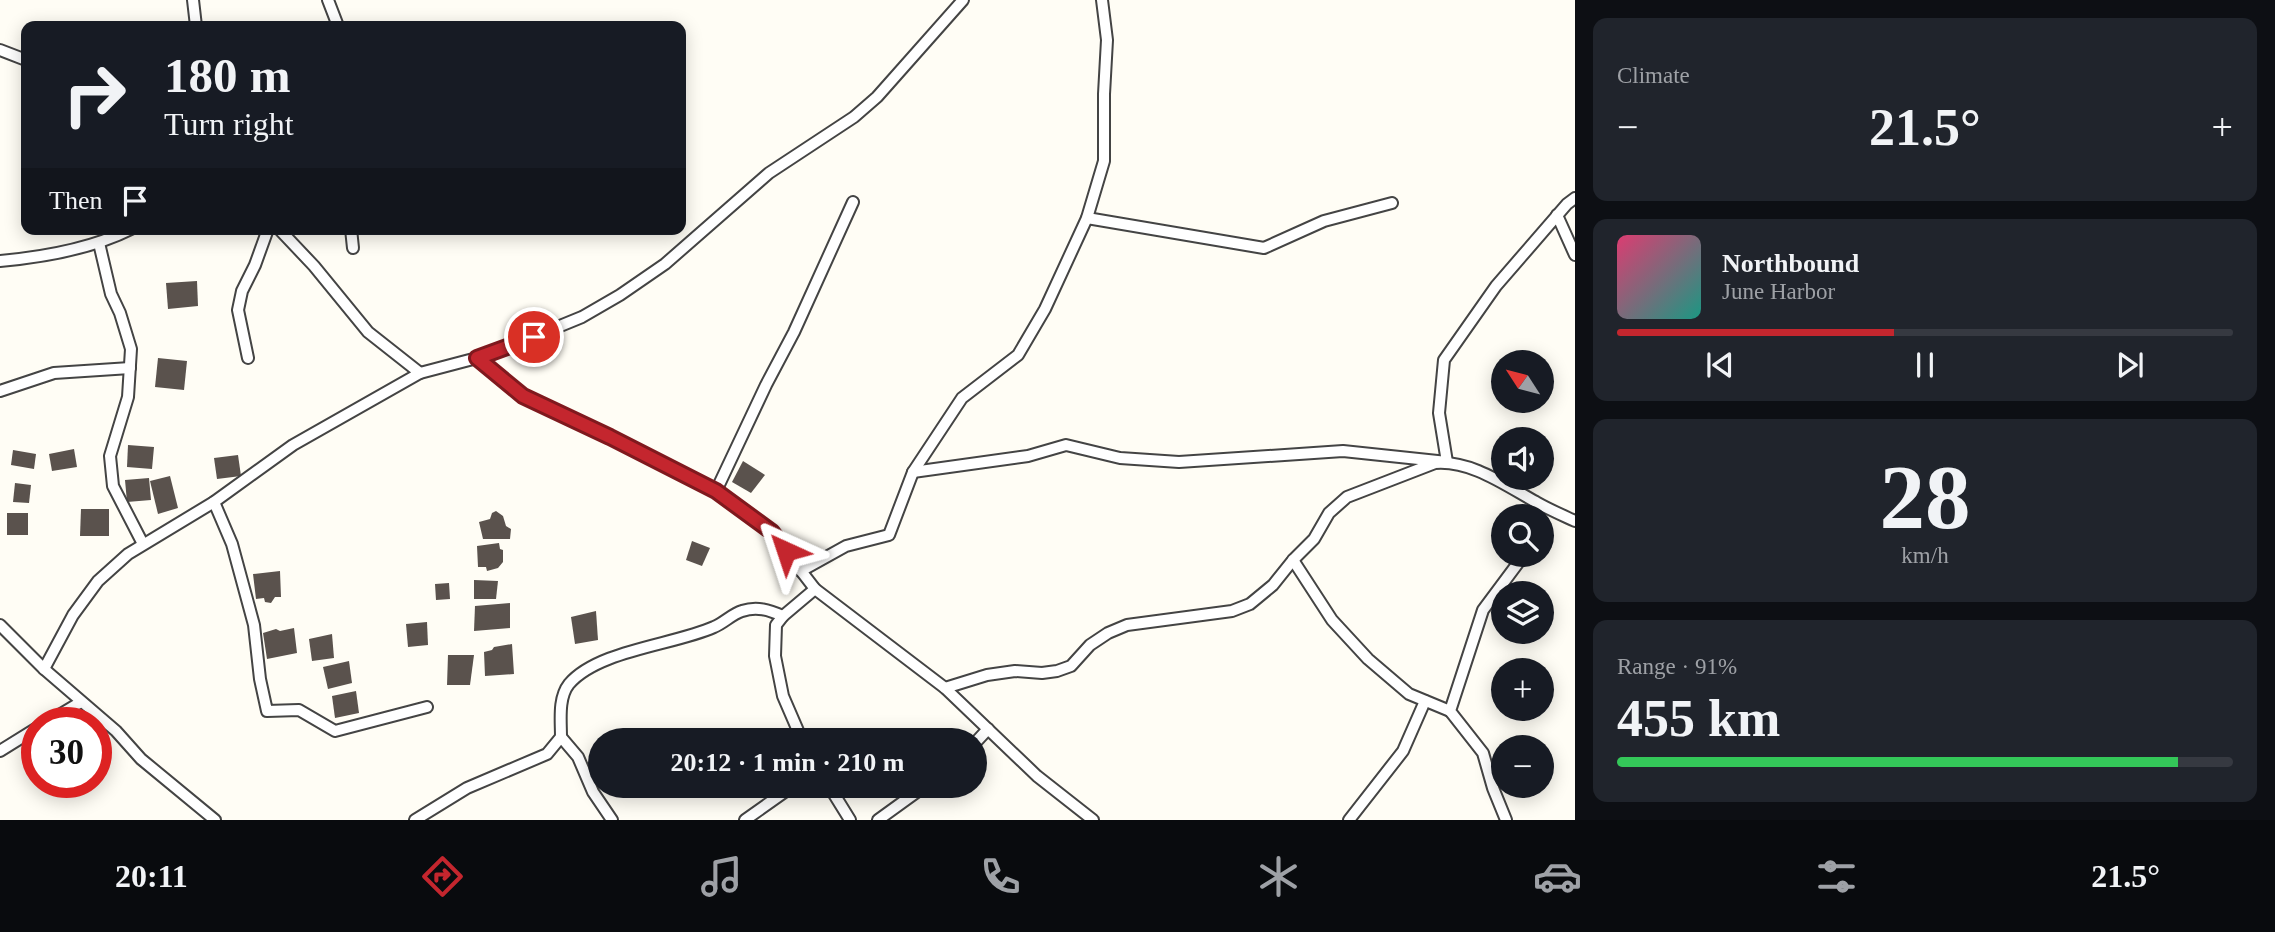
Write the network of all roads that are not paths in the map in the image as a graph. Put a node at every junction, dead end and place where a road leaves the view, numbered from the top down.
1 (193, 0) edge
2 (328, 0) edge
3 (963, 0) edge
4 (1102, 0) edge
5 (195, 21) edge
6 (336, 21) edge
7 (0, 50) edge
8 (21, 58) edge
9 (1575, 198) edge
10 (853, 202) dead end
11 (1392, 203) dead end
12 (1557, 215) junction
13 (1087, 218) junction
14 (117, 235) edge
15 (266, 235) edge
16 (285, 235) edge
17 (352, 235) edge
18 (99, 243) junction
19 (353, 248) dead end
20 (1575, 255) edge
21 (0, 261) edge
22 (248, 358) dead end
23 (477, 358) junction
24 (130, 368) junction
25 (420, 373) junction
26 (0, 391) edge
27 (1447, 462) junction
28 (913, 472) junction
29 (716, 491) junction
30 (214, 502) junction
31 (1532, 504) edge
32 (1554, 514) edge
33 (1575, 521) edge
34 (142, 544) junction
35 (1293, 560) junction
36 (1515, 567) edge
37 (802, 571) junction
38 (816, 589) junction
39 (783, 615) junction
40 (0, 625) edge
41 (44, 670) junction
42 (945, 688) junction
43 (1425, 701) junction
44 (81, 702) junction
45 (73, 707) edge
46 (427, 707) dead end
47 (1450, 711) junction
48 (797, 728) edge
49 (988, 729) joint
50 (561, 737) junction
51 (21, 738) edge
52 (0, 751) edge
53 (776, 798) edge
54 (836, 798) edge
55 (908, 798) edge
56 (215, 820) edge
57 (415, 820) edge
58 (612, 820) edge
59 (745, 820) edge
60 (850, 820) edge
61 (878, 820) edge
62 (1093, 820) edge
63 (1349, 820) edge
64 (1506, 820) edge

1 - 5 street
2 - 6 street
3 - 23 street
4 - 13 street
7 - 8 street
9 - 12 street
10 - 29 street
11 - 13 street
12 - 20 street
12 - 27 street
13 - 28 street
14 - 18 street
15 - 22 street
16 - 25 street
17 - 19 street
18 - 21 street
18 - 24 street
23 - 25 street
23 - 29 street
24 - 26 street
24 - 34 street
25 - 30 street
27 - 28 street
27 - 31 street
27 - 35 street
28 - 37 street
29 - 37 street
30 - 34 street
30 - 46 street
32 - 33 street
34 - 41 street
35 - 42 street
35 - 43 street
36 - 47 street
37 - 38 street
38 - 39 street
38 - 42 street
39 - 48 street
39 - 50 street
40 - 41 street
41 - 44 street
42 - 49 street
43 - 47 street
43 - 63 street
44 - 45 street
44 - 56 street
47 - 64 street
49 - 62 street
50 - 57 street
50 - 58 street
51 - 52 street
53 - 59 street
54 - 60 street
55 - 61 street

